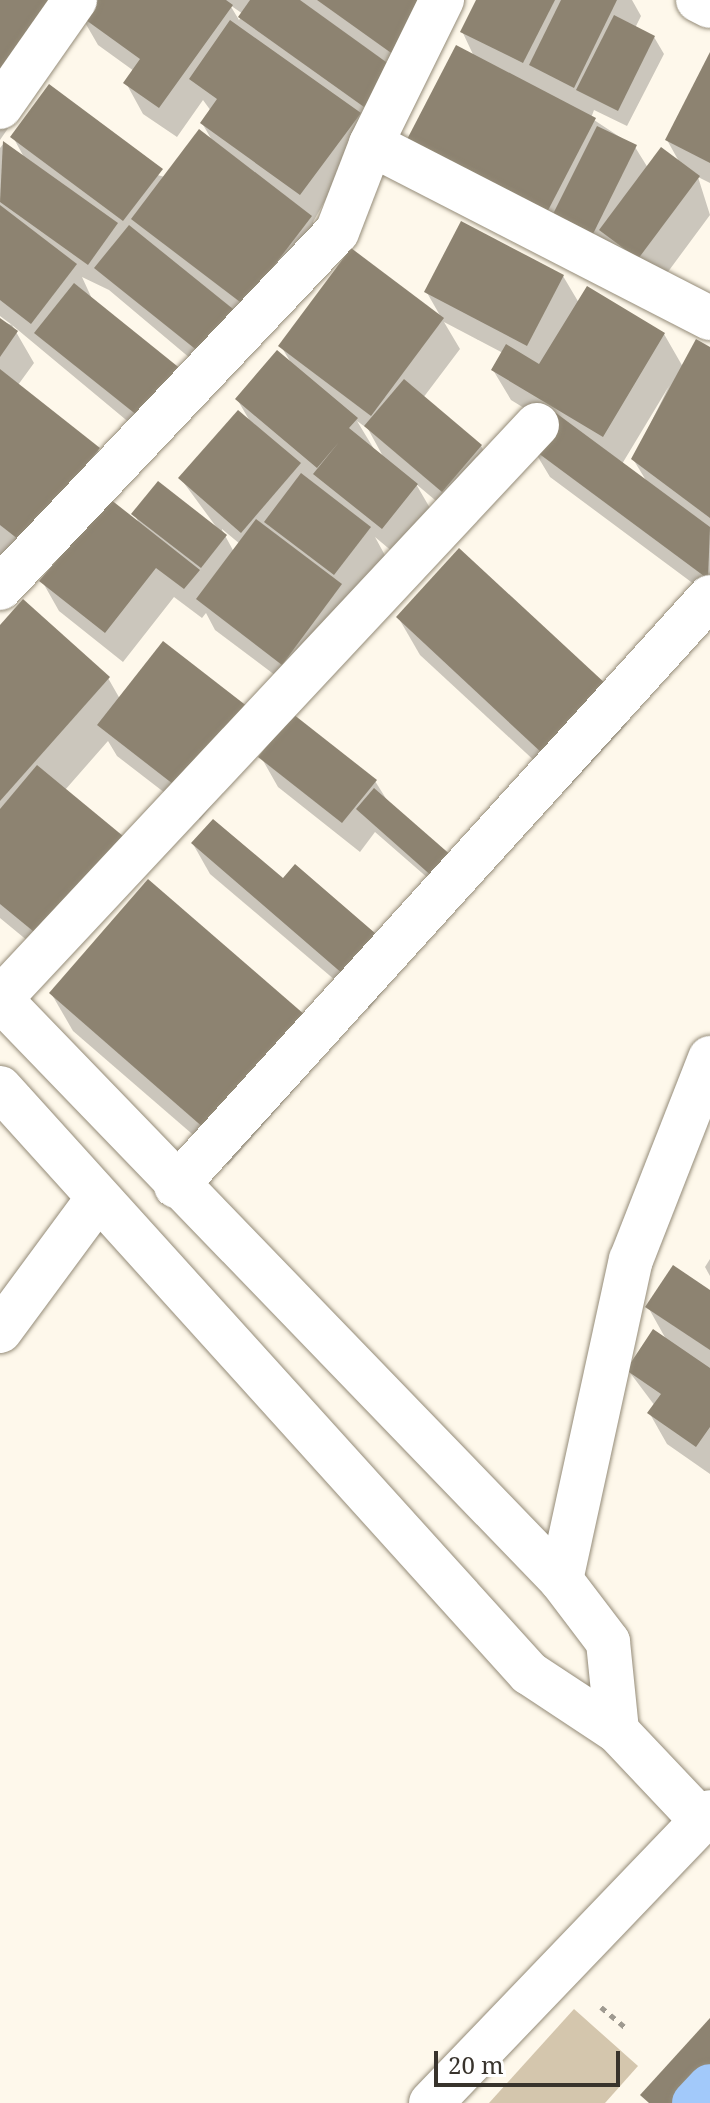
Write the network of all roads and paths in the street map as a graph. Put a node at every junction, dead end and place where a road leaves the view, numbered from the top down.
1 (75, 0) edge
2 (442, 0) edge
3 (698, 0) edge
4 (710, 6) edge
5 (0, 107) edge
6 (371, 144) junction
7 (710, 318) edge
8 (537, 425) dead end
9 (0, 588) edge
10 (710, 597) edge
11 (0, 999) edge
12 (710, 1058) edge
13 (0, 1088) edge
14 (176, 1186) junction
15 (98, 1198) junction
16 (0, 1331) edge
17 (561, 1580) junction
18 (617, 1731) junction
19 (706, 1816) edge
20 (710, 2086) edge
21 (431, 2103) edge
22 (694, 2103) edge

1 - 5 street
2 - 6 street
3 - 4 street
6 - 7 street
6 - 9 street
8 - 11 street
10 - 14 street
11 - 14 street
12 - 17 street
13 - 15 street
14 - 17 street
15 - 16 street
15 - 18 street
17 - 18 street
18 - 19 street
19 - 21 street
20 - 22 main road

